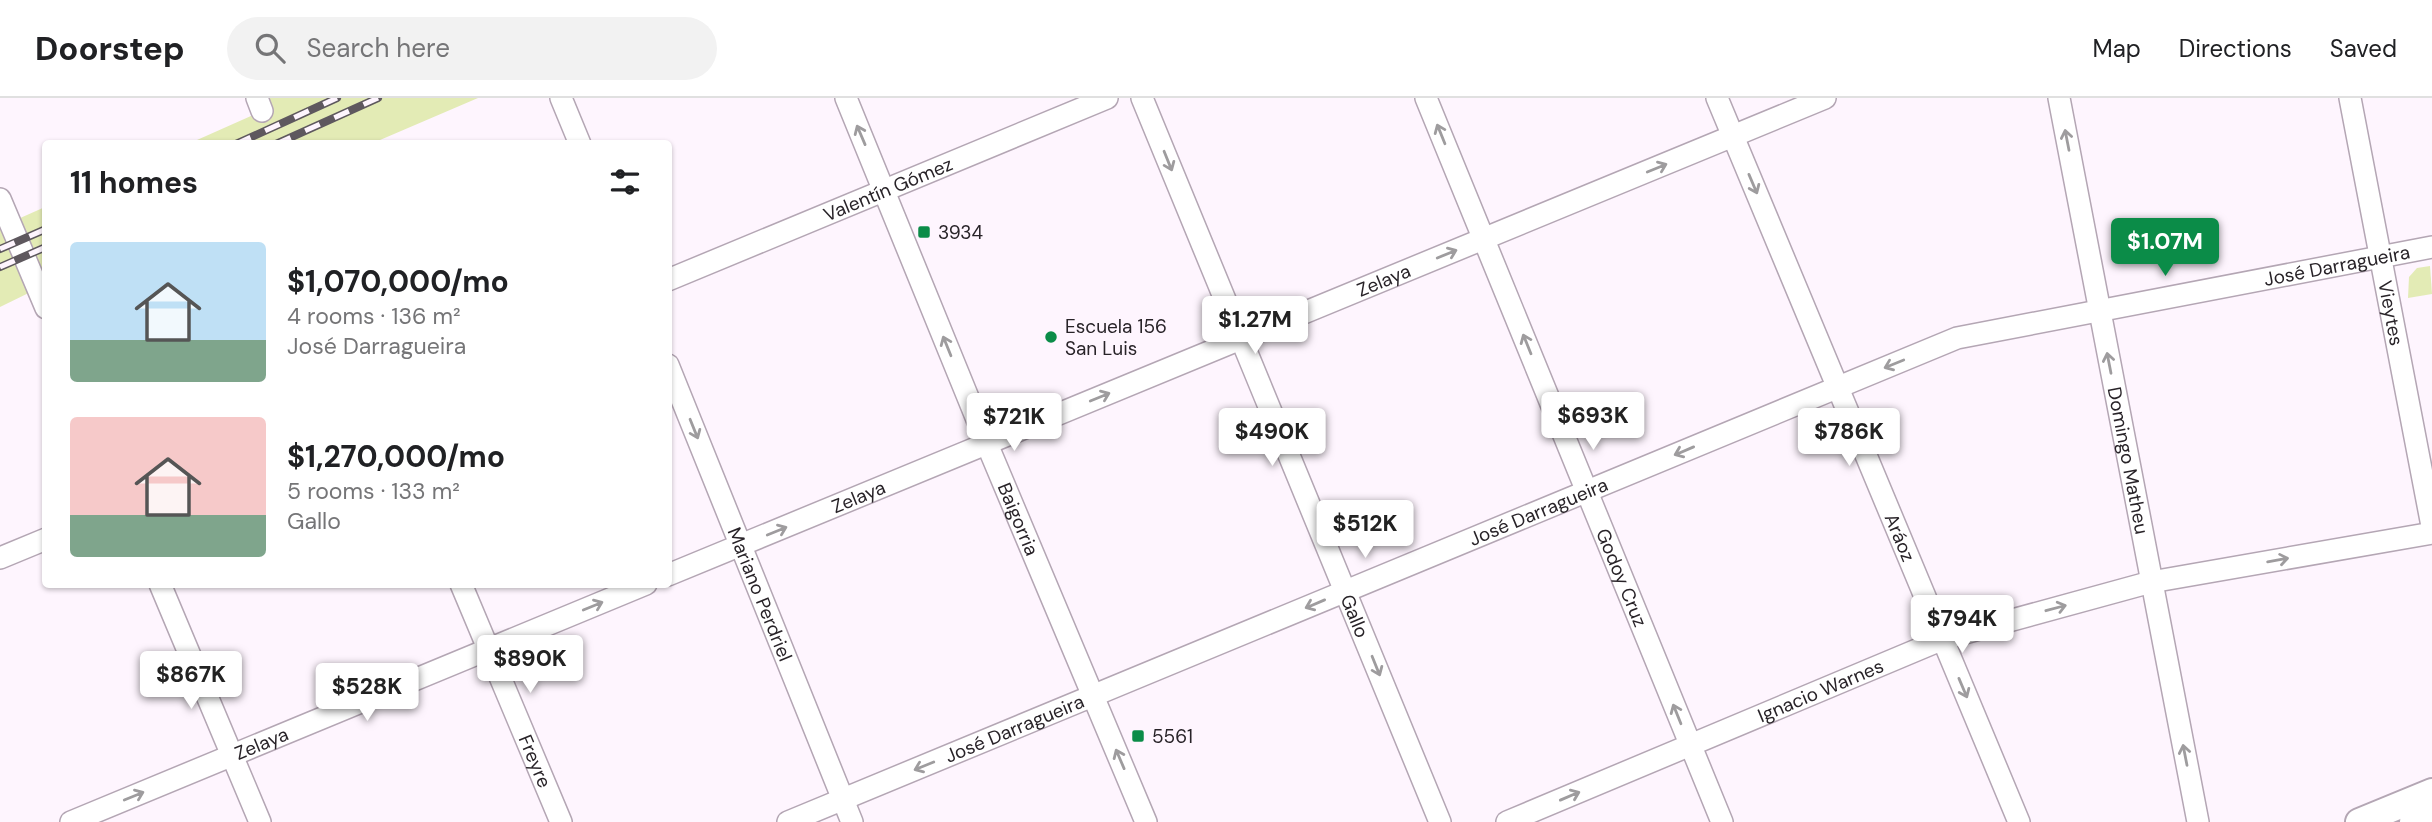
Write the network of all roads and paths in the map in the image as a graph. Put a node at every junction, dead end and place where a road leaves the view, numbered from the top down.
1 (561, 98) edge
2 (846, 98) edge
3 (1107, 98) edge
4 (1142, 98) edge
5 (1426, 98) edge
6 (1717, 98) edge
7 (1825, 98) edge
8 (2059, 98) edge
9 (2350, 98) edge
10 (1733, 136) junction
11 (578, 140) edge
12 (884, 190) junction
13 (0, 199) edge
14 (5, 225) edge
15 (1484, 239) junction
16 (2431, 247) edge
17 (2380, 256) junction
18 (672, 279) edge
19 (42, 300) edge
20 (2100, 312) junction
21 (1241, 339) junction
22 (672, 375) edge
23 (1838, 387) junction
24 (987, 444) junction
25 (1586, 491) junction
26 (2432, 526) edge
27 (2432, 533) edge
28 (42, 541) edge
29 (741, 546) junction
30 (0, 558) edge
31 (672, 573) edge
32 (2151, 582) junction
33 (162, 588) edge
34 (463, 588) edge
35 (636, 588) edge
36 (1345, 591) junction
37 (1943, 639) junction
38 (488, 650) junction
39 (1093, 696) junction
40 (1690, 746) junction
41 (232, 755) junction
42 (2430, 799) edge
43 (843, 800) junction
44 (71, 822) edge
45 (260, 822) edge
46 (561, 822) edge
47 (788, 822) edge
48 (852, 822) edge
49 (1146, 822) edge
50 (1440, 822) edge
51 (1507, 822) edge
52 (1722, 822) edge
53 (2019, 822) edge
54 (2197, 822) edge
55 (2359, 822) edge
56 (2413, 822) edge

1 - 11 street
12 -> 2 street, Baigorria
3 - 12 street, Valentín Gómez
4 -> 21 street, Gallo
15 -> 5 street, Godoy Cruz
6 - 10 street, Aráoz
7 - 10 street, Zelaya
20 -> 8 street, Domingo Matheu
9 - 17 street, Vieytes
15 -> 10 street, Zelaya
10 -> 23 street, Aráoz
12 - 18 street, Valentín Gómez
24 -> 12 street, Baigorria
13 - 14 street
14 - 19 street
21 -> 15 street, Zelaya
25 -> 15 street, Godoy Cruz
16 - 17 street, José Darragueira
17 - 20 street, José Darragueira
17 - 26 street, Vieytes
20 -> 23 street, José Darragueira
32 -> 20 street, Domingo Matheu
24 -> 21 street, Zelaya
21 - 36 street, Gallo
22 -> 29 street, Mariano Perdriel
23 -> 25 street, José Darragueira
23 - 37 street, Aráoz
29 -> 24 street, Zelaya
24 - 39 street, Baigorria
25 - 36 street, José Darragueira
40 -> 25 street, Godoy Cruz
32 -> 27 street, Ignacio Warnes
28 - 30 street
29 - 31 street, Zelaya
29 - 43 street, Mariano Perdriel
37 -> 32 street, Ignacio Warnes
54 -> 32 street, Domingo Matheu
33 - 41 street
34 - 38 street, Freyre
38 -> 35 street, Zelaya
36 -> 39 street, José Darragueira
36 -> 50 street, Gallo
37 - 40 street, Ignacio Warnes
37 -> 53 street, Aráoz
38 - 41 street, Zelaya
38 - 46 street, Freyre
39 -> 43 street, José Darragueira
49 -> 39 street, Baigorria
51 -> 40 street, Ignacio Warnes
40 - 52 street, Godoy Cruz
44 -> 41 street, Zelaya
41 - 45 street
42 - 55 main road
42 - 56 main road
43 - 47 street, José Darragueira
43 - 48 street, Mariano Perdriel

